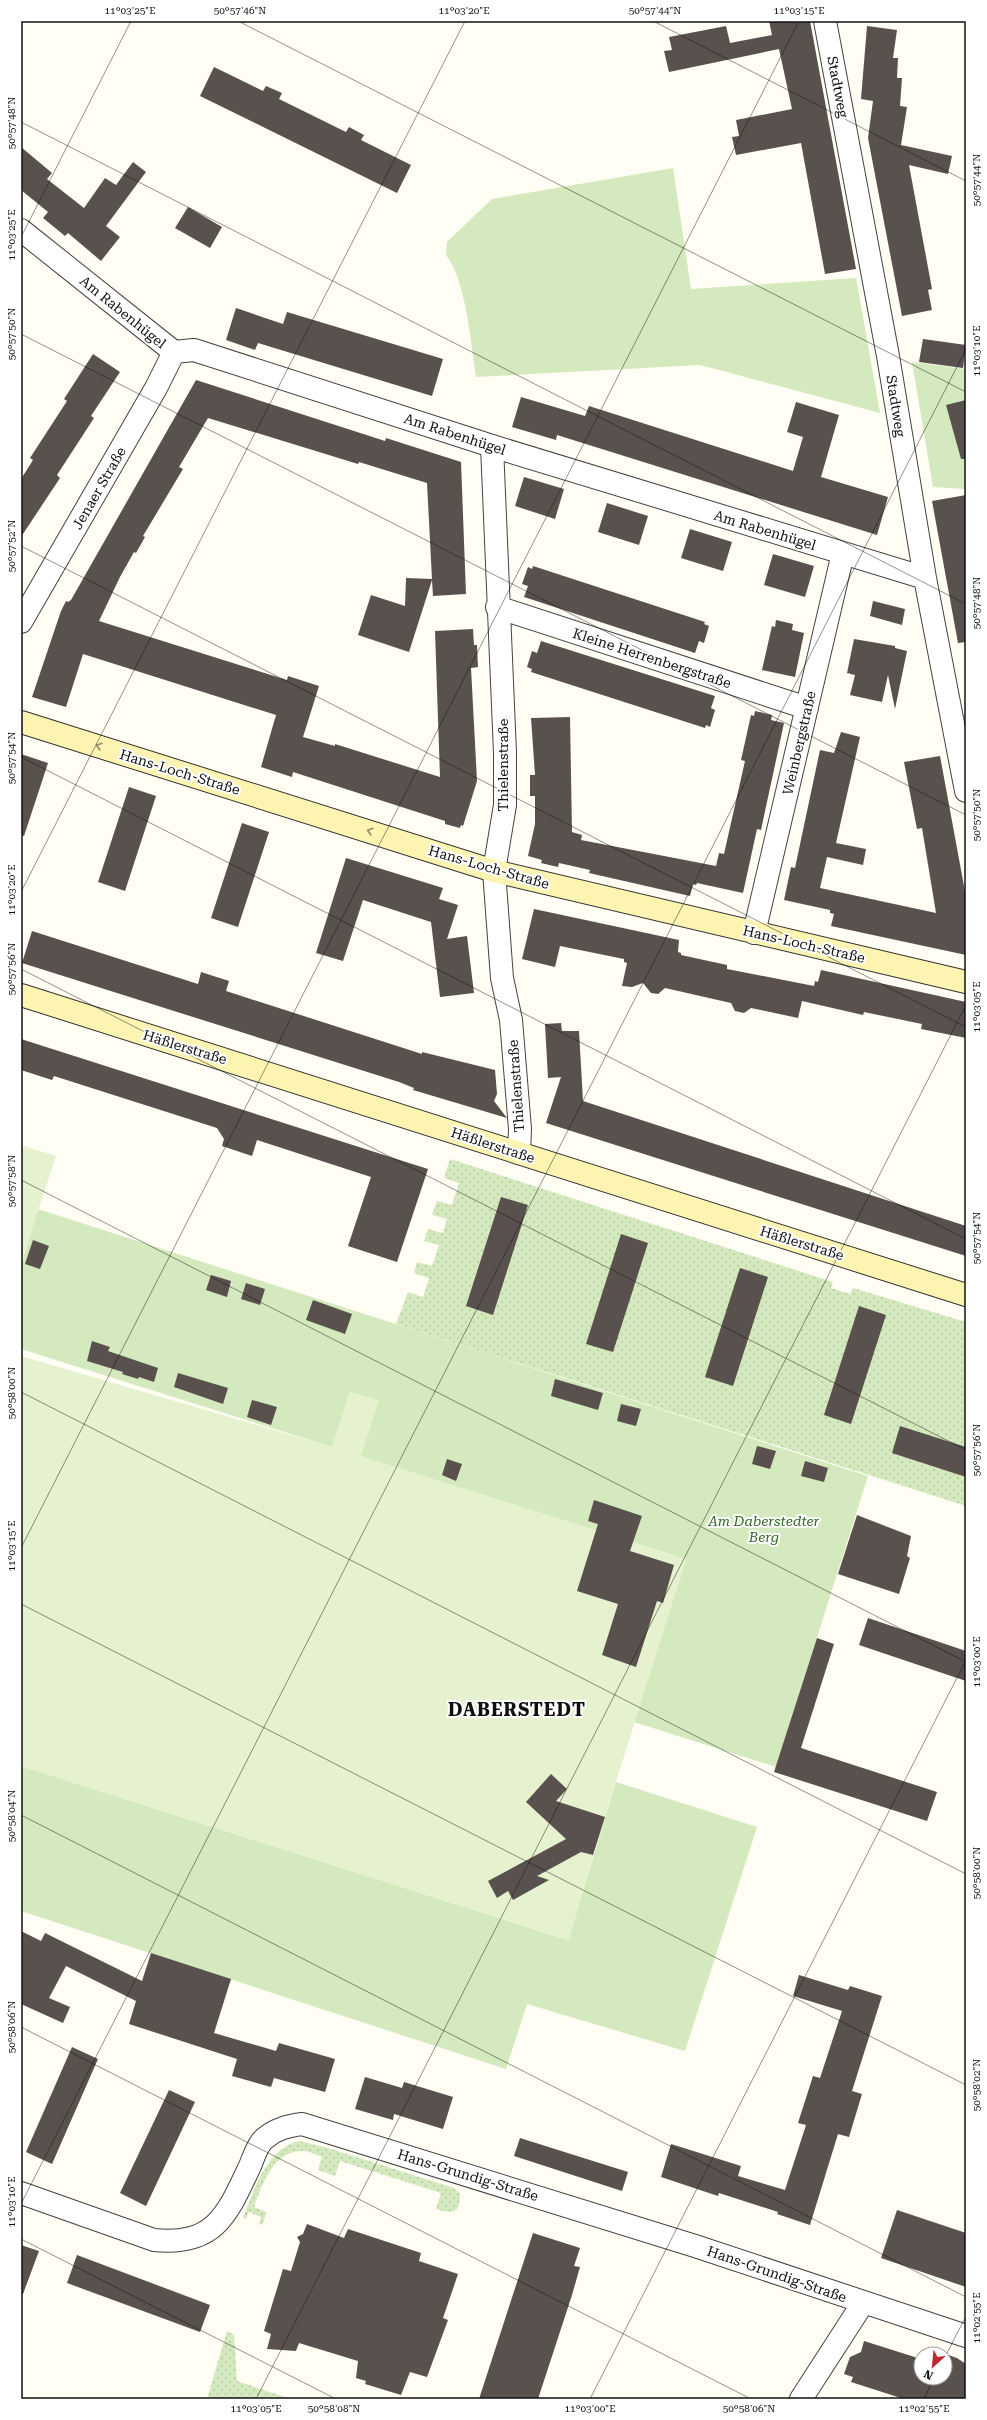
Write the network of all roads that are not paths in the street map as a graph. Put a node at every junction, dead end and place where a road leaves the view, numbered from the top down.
1 (825, 21) edge
2 (21, 230) edge
3 (174, 352) junction
4 (492, 446) junction
5 (843, 553) junction
6 (925, 578) junction
7 (497, 607) junction
8 (21, 622) edge
9 (807, 708) junction
10 (21, 722) edge
11 (966, 791) edge
12 (494, 871) junction
13 (754, 933) junction
14 (966, 982) edge
15 (21, 995) edge
16 (519, 1153) junction
17 (966, 1295) edge
18 (21, 2193) edge
19 (863, 2303) junction
20 (966, 2336) edge
21 (801, 2399) edge

1 - 6 street, Stadtweg
2 - 3 street, Am Rabenhügel
3 - 4 street, Am Rabenhügel
3 - 8 street, Jenaer Straße
4 - 5 street, Am Rabenhügel
4 - 7 street, Thielenstraße
5 - 6 street, Am Rabenhügel
5 - 9 street, Weinbergstraße
6 - 11 street, Stadtweg
7 - 9 street, Kleine Herrenbergstraße
7 - 12 street, Thielenstraße
9 - 13 street, Weinbergstraße
12 -> 10 street, Hans-Loch-Straße
12 - 13 street, Hans-Loch-Straße
12 - 16 street, Thielenstraße
13 - 14 street, Hans-Loch-Straße
15 - 16 street, Häßlerstraße
16 - 17 street, Häßlerstraße
18 - 19 street, Hans-Grundig-Straße
19 - 20 street, Hans-Grundig-Straße
19 - 21 street

